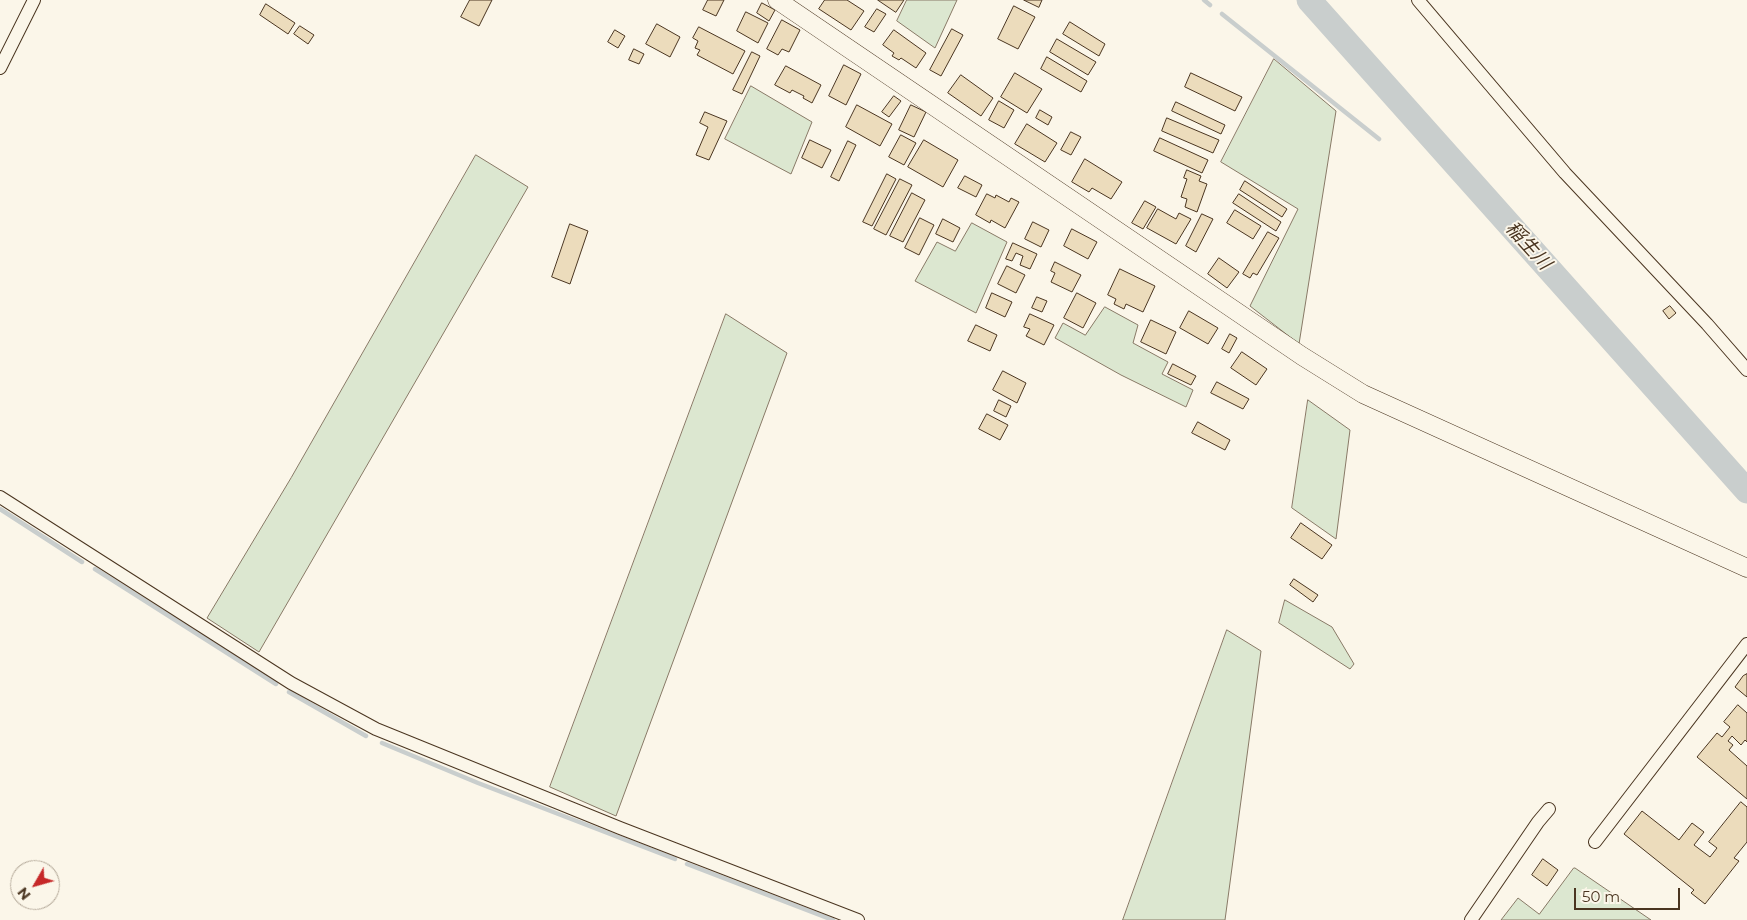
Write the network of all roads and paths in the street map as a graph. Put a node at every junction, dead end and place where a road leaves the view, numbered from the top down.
1 (34, 0) edge
2 (777, 0) edge
3 (1418, 0) edge
4 (0, 68) edge
5 (1747, 370) edge
6 (0, 498) edge
7 (1747, 568) edge
8 (1747, 644) edge
9 (1549, 809) dead end
10 (1596, 842) dead end
11 (858, 920) edge
12 (1472, 920) edge

1 - 4 street
2 - 7 street
3 - 5 street
6 - 11 street
8 - 10 street
9 - 12 street

